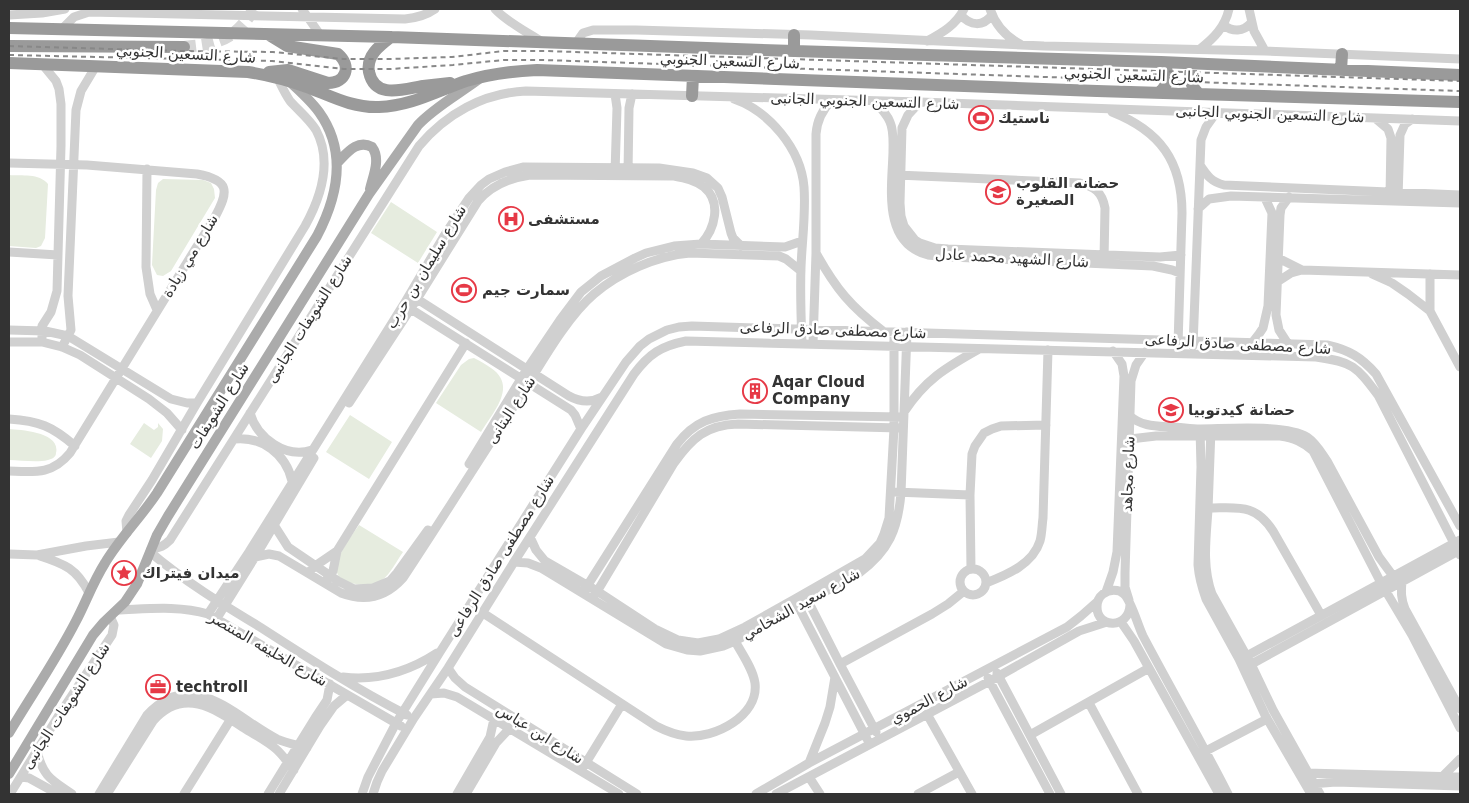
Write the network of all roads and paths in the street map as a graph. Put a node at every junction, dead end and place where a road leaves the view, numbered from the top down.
1 (65, 9) edge
2 (158, 9) edge
3 (204, 9) edge
4 (302, 9) edge
5 (435, 9) edge
6 (496, 9) edge
7 (1229, 9) edge
8 (1249, 9) edge
9 (101, 11) edge
10 (168, 12) edge
11 (962, 12) edge
12 (991, 12) edge
13 (9, 15) edge
14 (307, 17) junction
15 (1252, 23) junction
16 (1224, 25) junction
17 (9, 28) edge
18 (63, 28) junction
19 (267, 34) junction
20 (794, 35) junction
21 (321, 36) junction
22 (391, 37) junction
23 (927, 41) junction
24 (543, 42) junction
25 (576, 44) junction
26 (1020, 45) junction
27 (9, 46) edge
28 (184, 47) tunnel mouth
29 (1200, 49) junction
30 (794, 51) junction
31 (1265, 51) junction
32 (1342, 54) junction
33 (1460, 59) edge
34 (9, 62) edge
35 (1160, 62) junction
36 (42, 64) junction
37 (1193, 64) junction
38 (96, 66) junction
39 (1341, 70) junction
40 (262, 74) junction
41 (1460, 75) edge
42 (483, 76) junction
43 (693, 76) junction
44 (283, 79) junction
45 (465, 82) junction
46 (1160, 92) junction
47 (1198, 93) junction
48 (614, 94) junction
49 (632, 94) junction
50 (692, 96) junction
51 (721, 97) junction
52 (481, 100) joint
53 (832, 100) junction
54 (874, 101) junction
55 (920, 102) junction
56 (1460, 102) edge
57 (1105, 110) junction
58 (1216, 113) junction
59 (1375, 118) junction
60 (1412, 119) junction
61 (1460, 121) edge
62 (9, 163) edge
63 (337, 163) junction
64 (61, 164) junction
65 (74, 165) junction
66 (1200, 165) junction
67 (147, 169) junction
68 (615, 172) junction
69 (628, 172) junction
70 (896, 175) junction
71 (369, 194) junction
72 (1460, 195) edge
73 (1394, 197) junction
74 (1265, 198) junction
75 (1289, 198) junction
76 (1460, 203) edge
77 (1198, 209) junction
78 (1276, 221) junction
79 (802, 241) junction
80 (701, 244) junction
81 (741, 246) junction
82 (9, 252) edge
83 (816, 253) junction
84 (58, 255) junction
85 (1181, 255) junction
86 (1278, 258) junction
87 (1104, 259) junction
88 (1302, 270) junction
89 (801, 271) junction
90 (1368, 272) junction
91 (1180, 273) junction
92 (1430, 274) junction
93 (1460, 276) edge
94 (1277, 282) junction
95 (413, 297) junction
96 (408, 306) junction
97 (157, 310) junction
98 (1430, 312) junction
99 (801, 329) junction
100 (813, 329) junction
101 (9, 330) edge
102 (42, 330) junction
103 (884, 332) junction
104 (894, 332) junction
105 (907, 332) junction
106 (68, 336) junction
107 (1178, 341) junction
108 (1193, 341) junction
109 (9, 342) edge
110 (42, 342) junction
111 (466, 343) junction
112 (1252, 343) junction
113 (802, 344) junction
114 (814, 344) junction
115 (1288, 344) junction
116 (894, 346) junction
117 (906, 346) junction
118 (62, 347) junction
119 (980, 348) junction
120 (1048, 350) junction
121 (1113, 352) junction
122 (1146, 352) junction
123 (1178, 353) junction
124 (1194, 354) junction
125 (1460, 367) edge
126 (121, 369) junction
127 (531, 372) junction
128 (116, 378) junction
129 (525, 381) junction
130 (603, 397) junction
131 (197, 403) junction
132 (340, 412) junction
133 (250, 413) junction
134 (900, 415) junction
135 (1130, 416) junction
136 (9, 419) edge
137 (775, 419) junction
138 (1046, 425) junction
139 (899, 428) junction
140 (581, 429) junction
141 (182, 430) junction
142 (1211, 432) junction
143 (1200, 433) junction
144 (234, 439) junction
145 (1127, 444) junction
146 (75, 446) junction
147 (312, 450) junction
148 (9, 471) edge
149 (292, 481) junction
150 (890, 492) junction
151 (901, 492) junction
152 (970, 495) junction
153 (1208, 508) junction
154 (271, 523) junction
155 (1460, 526) edge
156 (127, 533) junction
157 (530, 537) junction
158 (119, 542) junction
159 (1458, 548) edge
160 (151, 551) junction
161 (337, 551) junction
162 (9, 554) edge
163 (252, 554) junction
164 (37, 555) junction
165 (514, 562) junction
166 (312, 569) junction
167 (971, 569) junction
168 (1394, 576) junction
169 (327, 580) junction
170 (1402, 581) junction
171 (986, 583) junction
172 (1383, 587) junction
173 (584, 589) junction
174 (964, 592) junction
175 (1106, 592) junction
176 (88, 593) junction
177 (594, 595) junction
178 (806, 597) junction
179 (1098, 601) junction
180 (220, 603) junction
181 (797, 603) junction
182 (1129, 603) junction
183 (114, 613) junction
184 (483, 613) junction
185 (208, 614) junction
186 (217, 618) junction
187 (1323, 618) junction
188 (1107, 622) junction
189 (1121, 622) junction
190 (736, 641) junction
191 (440, 652) junction
192 (1245, 662) junction
193 (840, 664) junction
194 (994, 666) junction
195 (448, 668) junction
196 (1149, 668) junction
197 (984, 671) junction
198 (835, 676) junction
199 (999, 676) junction
200 (339, 677) junction
201 (990, 681) junction
202 (330, 684) junction
203 (347, 694) junction
204 (431, 694) junction
205 (1089, 703) junction
206 (622, 704) junction
207 (1460, 709) edge
208 (403, 713) junction
209 (927, 714) junction
210 (232, 715) junction
211 (1270, 717) junction
212 (414, 718) junction
213 (494, 719) junction
214 (857, 719) junction
215 (396, 723) junction
216 (510, 728) junction
217 (1460, 728) edge
218 (874, 729) junction
219 (407, 730) junction
220 (9, 733) edge
221 (865, 734) junction
222 (1030, 735) junction
223 (264, 736) junction
224 (879, 739) junction
225 (851, 741) junction
226 (870, 744) junction
227 (302, 747) junction
228 (37, 751) junction
229 (1202, 753) junction
230 (1460, 759) edge
231 (586, 762) junction
232 (810, 763) junction
233 (291, 767) junction
234 (581, 771) junction
235 (959, 772) junction
236 (1305, 773) junction
237 (9, 774) edge
238 (809, 776) junction
239 (1442, 776) junction
240 (21, 777) junction
241 (1460, 777) edge
242 (285, 784) junction
243 (1311, 784) junction
244 (1460, 786) edge
245 (1049, 793) edge
246 (10, 794) edge
247 (58, 794) edge
248 (72, 794) edge
249 (99, 794) edge
250 (108, 794) edge
251 (184, 794) edge
252 (268, 794) edge
253 (279, 794) edge
254 (286, 794) edge
255 (362, 794) edge
256 (373, 794) edge
257 (457, 794) edge
258 (466, 794) edge
259 (619, 794) edge
260 (637, 794) edge
261 (756, 794) edge
262 (776, 794) edge
263 (820, 794) edge
264 (918, 794) edge
265 (972, 794) edge
266 (1061, 794) edge
267 (1138, 794) edge
268 (1219, 794) edge
269 (1228, 794) edge
270 (1311, 794) edge
271 (1320, 794) edge

1 - 13 street
2 - 10 street
3 - 10 street
4 - 14 street
5 - 14 street
6 - 24 street
7 - 16 street
8 - 15 street
9 - 10 street
9 - 18 street
10 - 14 street
11 - 12 street
11 - 23 street
12 - 26 street
14 - 21 street
15 - 16 street
15 - 31 street
16 - 29 street
17 - 18 highway, شارع التسعين الجنوبي
18 - 19 highway, شارع التسعين الجنوبي
19 - 21 highway, شارع التسعين الجنوبي
19 - 40 highway
20 - 23 street
20 - 25 street
20 - 30 highway
21 - 22 highway, شارع التسعين الجنوبي
22 - 24 highway, شارع التسعين الجنوبي
22 - 45 highway
23 - 26 street
24 - 25 highway, شارع التسعين الجنوبي
25 - 30 highway, شارع التسعين الجنوبي
26 - 29 street
27 - 28 highway
29 - 31 street
30 - 35 highway, شارع التسعين الجنوبي
31 - 32 street
32 - 33 street
32 - 39 highway
34 - 36 highway, شارع التسعين الجنوبي
35 - 37 highway, شارع التسعين الجنوبي
35 - 46 highway
36 - 38 highway, شارع التسعين الجنوبي
36 - 64 street
37 - 39 highway, شارع التسعين الجنوبي
37 - 47 highway
38 - 40 highway, شارع التسعين الجنوبي
38 - 65 street
39 - 41 highway, شارع التسعين الجنوبي
40 - 44 highway, شارع التسعين الجنوبي
42 - 43 highway, شارع التسعين الجنوبي
42 - 45 highway, شارع التسعين الجنوبي
42 - 71 main road, شارع الشويفات
43 - 46 highway, شارع التسعين الجنوبي
43 - 50 highway
44 - 45 highway, شارع التسعين الجنوبي
44 - 63 main road, شارع الشويفات
44 - 131 street
46 - 47 highway, شارع التسعين الجنوبي
47 - 56 highway, شارع التسعين الجنوبي
48 - 49 street, شارع التسعين الجنوبي الجانبى
48 - 52 street, شارع التسعين الجنوبي الجانبى
48 - 68 street
49 - 50 street, شارع التسعين الجنوبي الجانبى
49 - 69 street
50 - 51 street, شارع التسعين الجنوبي الجانبى
51 - 53 street, شارع التسعين الجنوبي الجانبى
51 - 79 street
52 - 133 street, شارع الشويفات الجانبى
53 - 54 street, شارع التسعين الجنوبي الجانبى
53 - 83 street
54 - 55 street, شارع التسعين الجنوبي الجانبى
54 - 70 street, شارع الشهيد محمد عادل
55 - 57 street, شارع التسعين الجنوبي الجانبى
55 - 70 street, شارع الشهيد محمد عادل
57 - 58 street, شارع التسعين الجنوبي الجانبى
57 - 85 street
58 - 59 street, شارع التسعين الجنوبي الجانبى
58 - 66 street
59 - 60 street, شارع التسعين الجنوبي الجانبى
59 - 73 street
60 - 61 street, شارع التسعين الجنوبي الجانبى
60 - 73 street
62 - 64 street, شارع مي زيادة
63 - 71 main road
63 - 156 main road, شارع الشويفات
64 - 65 street, شارع مي زيادة
64 - 84 street
65 - 67 street, شارع مي زيادة
65 - 106 street
66 - 73 street
66 - 77 street
67 - 97 street
67 - 97 street, شارع مي زيادة
68 - 69 street, شارع سليمان بن حرب
68 - 95 street, شارع سليمان بن حرب
69 - 80 street, شارع سليمان بن حرب
69 - 81 street, شارع سليمان بن حرب
70 - 87 street, شارع الشهيد محمد عادل
70 - 87 street
71 - 160 main road, شارع الشويفات
72 - 73 street
73 - 75 street
73 - 76 street
74 - 75 street
74 - 77 street
74 - 78 street
75 - 78 street
77 - 108 street
78 - 86 street
78 - 112 street
79 - 81 street, شارع البتانى
79 - 89 street
80 - 81 street, شارع البتانى
80 - 127 street, شارع البتانى
82 - 84 street
83 - 100 street
83 - 103 street
84 - 102 street
85 - 87 street, شارع الشهيد محمد عادل
85 - 91 street
86 - 88 street
86 - 94 street
87 - 91 street, شارع الشهيد محمد عادل
88 - 90 street
88 - 94 street
89 - 99 street
89 - 127 street, شارع البتانى
90 - 92 street
90 - 98 street
91 - 107 street
92 - 93 street
92 - 98 street
94 - 115 street
95 - 96 street, شارع سليمان بن حرب
95 - 127 street
96 - 111 street
96 - 132 street, شارع سليمان بن حرب
97 - 126 street, شارع مي زيادة
98 - 125 street
99 - 100 street, شارع مصطفى صادق الرفاعى
99 - 113 street
99 - 130 street, شارع مصطفى صادق الرفاعى
100 - 103 street, شارع مصطفى صادق الرفاعى
100 - 114 street
101 - 102 street
102 - 106 street
102 - 110 street
103 - 104 street, شارع مصطفى صادق الرفاعى
104 - 105 street, شارع مصطفى صادق الرفاعى
104 - 116 street, شارع سعيد الشخامي
105 - 107 street, شارع مصطفى صادق الرفاعى
105 - 117 street, شارع سعيد الشخامي
106 - 118 street
106 - 126 street
107 - 108 street, شارع مصطفى صادق الرفاعى
107 - 123 street
108 - 112 street, شارع مصطفى صادق الرفاعى
108 - 124 street
109 - 110 street
110 - 118 street
111 - 129 street
111 - 161 street
112 - 115 street, شارع مصطفى صادق الرفاعى
113 - 114 street, شارع مصطفى صادق الرفاعى
113 - 157 street, شارع مصطفى صادق الرفاعى
114 - 116 street, شارع مصطفى صادق الرفاعى
115 - 155 street, شارع مصطفى صادق الرفاعى
116 - 117 street, شارع مصطفى صادق الرفاعى
116 - 134 street, شارع سعيد الشخامي
117 - 119 street, شارع مصطفى صادق الرفاعى
117 - 134 street, شارع سعيد الشخامي
118 - 128 street
119 - 120 street, شارع مصطفى صادق الرفاعى
119 - 134 street
120 - 121 street, شارع مصطفى صادق الرفاعى
120 - 138 street
121 - 122 street, شارع مصطفى صادق الرفاعى
121 - 145 street, شارع مجاهد
122 - 123 street, شارع مصطفى صادق الرفاعى
122 - 135 street, شارع مجاهد
123 - 124 street, شارع مصطفى صادق الرفاعى
124 - 159 street, شارع مصطفى صادق الرفاعى
126 - 128 street, شارع مي زيادة
126 - 131 street
127 - 129 street, شارع البتانى
127 - 130 street
128 - 141 street
128 - 146 street, شارع مي زيادة
129 - 140 street
129 - 169 street, شارع البتانى
130 - 140 street, شارع مصطفى صادق الرفاعى
131 - 141 street
132 - 147 street, شارع سليمان بن حرب
132 - 154 street, شارع سليمان بن حرب
133 - 144 street, شارع الشويفات الجانبى
133 - 147 street
134 - 137 street
134 - 139 street, شارع سعيد الشخامي
135 - 143 street
135 - 145 street, شارع مجاهد
136 - 146 street
137 - 139 street
137 - 173 street
137 - 177 street
138 - 152 street
138 - 171 street
139 - 150 street, شارع سعيد الشخامي
139 - 151 street, شارع سعيد الشخامي
140 - 191 street, شارع مصطفى صادق الرفاعى
141 - 156 street
142 - 143 street
142 - 153 street
142 - 168 street
142 - 172 street
143 - 145 street
143 - 192 street
144 - 149 street
144 - 160 street, شارع الشويفات الجانبى
145 - 175 street, شارع مجاهد
145 - 182 street, شارع مجاهد
146 - 148 street, شارع مي زيادة
147 - 149 street, شارع سليمان بن حرب
149 - 154 street, شارع سليمان بن حرب
150 - 151 street
150 - 178 street, شارع سعيد الشخامي
151 - 152 street
151 - 178 street, شارع سعيد الشخامي
152 - 167 street
153 - 187 street
153 - 192 street
154 - 163 street, شارع سليمان بن حرب
154 - 166 street, شارع البتانى
156 - 158 main road, شارع الشويفات
157 - 165 street, شارع مصطفى صادق الرفاعى
157 - 173 street, شارع سعيد الشخامي
158 - 164 street
158 - 176 main road, شارع الشويفات
159 - 168 street
159 - 170 street
160 - 180 street, شارع الخليفه المنتصر
160 - 183 main road, شارع الشويفات
161 - 166 street
161 - 169 street
162 - 164 street
163 - 166 street, شارع البتانى
163 - 180 street, شارع سليمان بن حرب
164 - 176 street
165 - 173 street, شارع سعيد الشخامي
165 - 184 street, شارع مصطفى صادق الرفاعى
166 - 169 street, شارع البتانى
167 - 171 street
167 - 174 street
168 - 172 street
170 - 172 street
170 - 207 street
171 - 174 street
172 - 187 street
172 - 217 street
173 - 177 street, شارع سعيد الشخامي
174 - 193 street
175 - 179 street
175 - 182 street
176 - 220 main road, شارع الشويفات
177 - 181 street, شارع سعيد الشخامي
177 - 190 street, شارع سعيد الشخامي
178 - 181 street, شارع سعيد الشخامي
178 - 193 street
179 - 188 street
179 - 194 street, شارع الحموي
180 - 185 street, شارع سليمان بن حرب
180 - 186 street, شارع سليمان بن حرب
180 - 200 street, شارع الخليفه المنتصر
181 - 190 street, شارع سعيد الشخامي
181 - 198 street
182 - 189 street
182 - 229 street, شارع مجاهد
183 - 185 street, شارع الخليفه المنتصر
183 - 228 street, شارع الشويفات الجانبى
183 - 237 main road, شارع الشويفات
184 - 195 street, شارع مصطفى صادق الرفاعى
184 - 206 street
185 - 186 street, شارع الخليفه المنتصر
186 - 202 street, شارع الخليفه المنتصر
187 - 192 street
188 - 189 street
188 - 199 street, شارع الحموي
189 - 196 street, شارع مجاهد
190 - 206 street
191 - 200 street
191 - 208 street, شارع مصطفى صادق الرفاعى
192 - 211 street
193 - 218 street
194 - 197 street, شارع الحموي
194 - 199 street
195 - 204 street, شارع مصطفى صادق الرفاعى
195 - 231 street, شارع ابن عباس
196 - 205 street
196 - 229 street, شارع مجاهد
197 - 201 street
197 - 218 street, شارع الحموي
198 - 214 street
198 - 232 street
199 - 201 street, شارع الحموي
199 - 222 street
200 - 208 street, شارع الخليفه المنتصر
201 - 209 street, شارع الحموي
201 - 245 street
202 - 203 street, شارع الخليفه المنتصر
202 - 227 street
203 - 215 street, شارع الخليفه المنتصر
203 - 227 street
204 - 212 street, شارع مصطفى صادق الرفاعى
204 - 213 street, شارع ابن عباس
205 - 222 street
205 - 267 street
206 - 231 street
208 - 212 street, شارع الخليفه المنتصر
208 - 215 street, شارع مصطفى صادق الرفاعى
209 - 224 street, شارع الحموي
209 - 235 street
210 - 223 street
210 - 249 street
210 - 250 street
210 - 251 street
211 - 229 street
211 - 236 street
212 - 219 street, شارع مصطفى صادق الرفاعى
213 - 216 street, شارع ابن عباس
213 - 257 street
214 - 221 street
214 - 225 street
215 - 219 street, شارع الخليفه المنتصر
215 - 255 street, شارع مصطفى صادق الرفاعى
216 - 234 street, شارع ابن عباس
216 - 258 street
218 - 221 street, شارع الحموي
218 - 224 street
219 - 256 street, شارع مصطفى صادق الرفاعى
221 - 225 street, شارع الحموي
221 - 226 street
222 - 266 street
223 - 227 street
223 - 233 street
224 - 226 street, شارع الحموي
225 - 232 street, شارع الحموي
226 - 238 street, شارع الحموي
227 - 233 street
228 - 240 street, شارع الشويفات الجانبى
228 - 248 street
229 - 268 street, شارع مجاهد
229 - 269 street, شارع مجاهد
230 - 239 street
231 - 234 street
231 - 260 street, شارع ابن عباس
232 - 261 street, شارع الحموي
233 - 242 street
233 - 252 street
234 - 259 street, شارع ابن عباس
235 - 264 street
235 - 265 street
236 - 239 street
236 - 243 street
238 - 262 street, شارع الحموي
238 - 263 street
239 - 241 street
240 - 246 street, شارع الشويفات الجانبى
240 - 247 street
242 - 253 street
242 - 254 street
243 - 244 street
243 - 270 street
243 - 271 street

